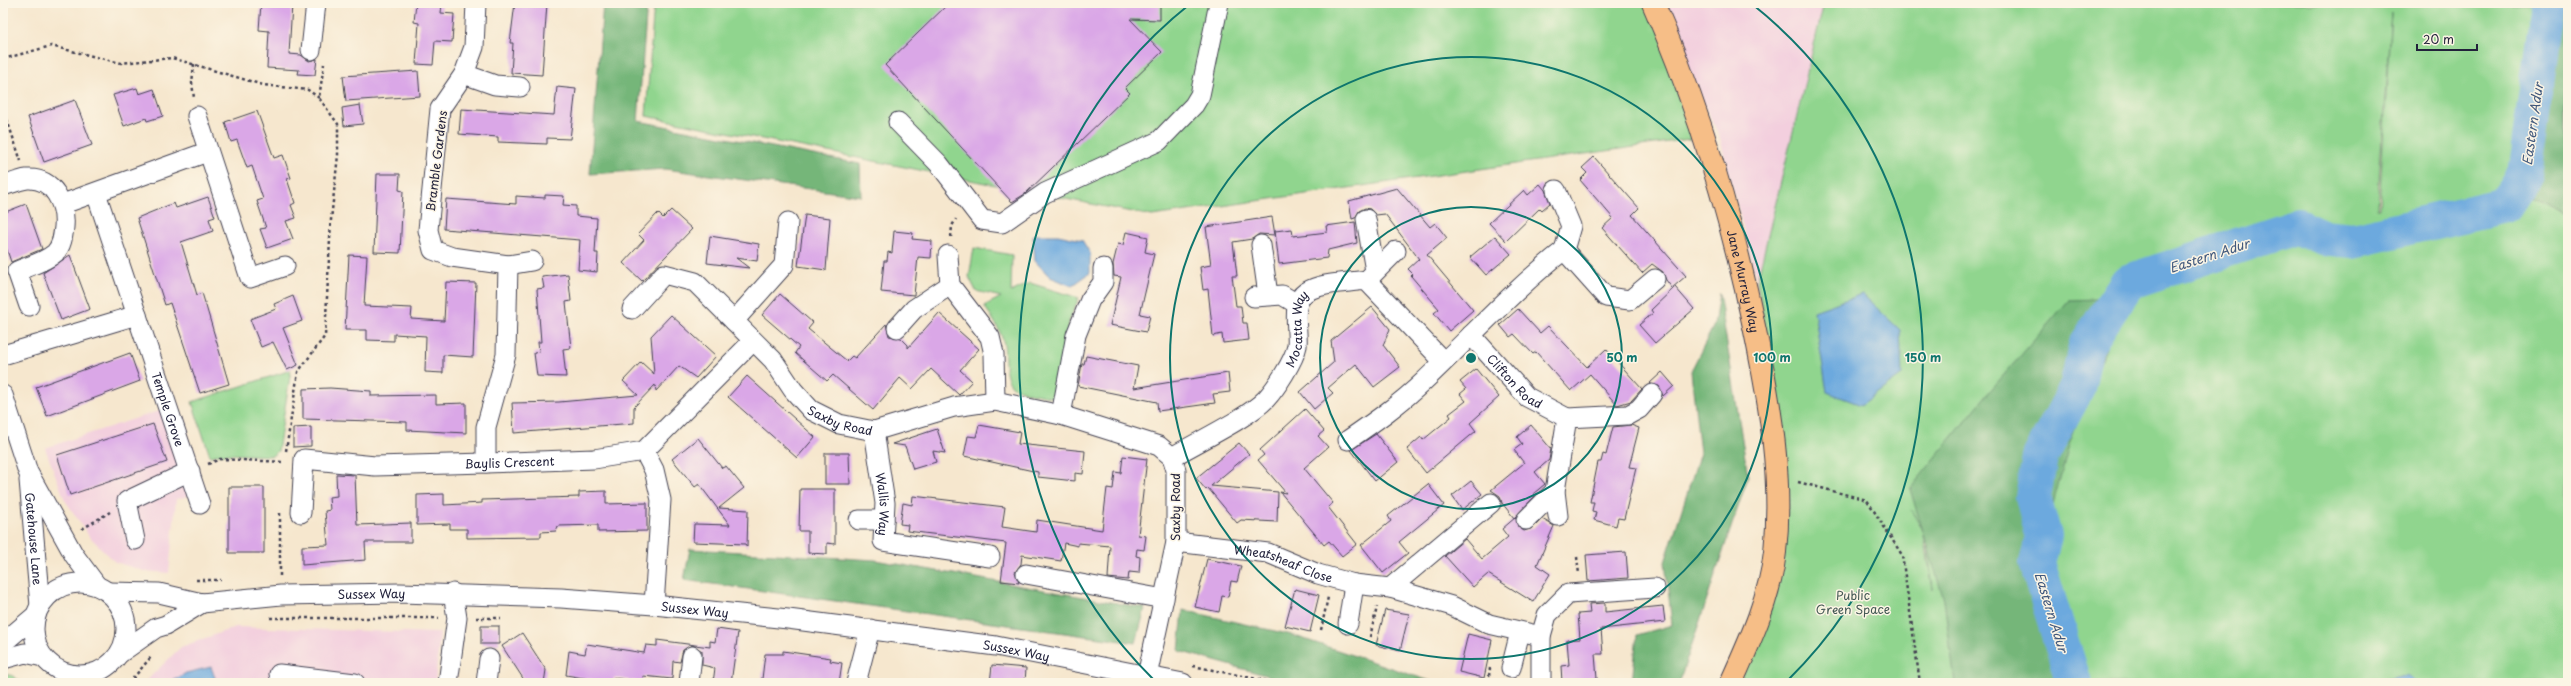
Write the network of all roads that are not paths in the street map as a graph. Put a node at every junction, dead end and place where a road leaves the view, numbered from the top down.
1 (316, 3) edge
2 (476, 3) edge
3 (1219, 3) edge
4 (1654, 3) edge
5 (318, 54) road end
6 (464, 74) junction
7 (520, 87) dead end
8 (197, 116) road end
9 (898, 122) dead end
10 (207, 152) junction
11 (3, 186) edge
12 (1556, 190) dead end
13 (96, 193) junction
14 (63, 204) junction
15 (1366, 219) dead end
16 (788, 222) dead end
17 (1261, 245) dead end
18 (1564, 250) junction
19 (1396, 251) dead end
20 (948, 255) road end
21 (532, 261) dead end
22 (508, 265) junction
23 (285, 266) dead end
24 (1103, 268) dead end
25 (1371, 276) junction
26 (1655, 279) dead end
27 (950, 286) junction
28 (1297, 304) junction
29 (29, 306) dead end
30 (632, 309) dead end
31 (137, 315) junction
32 (734, 321) junction
33 (897, 328) dead end
34 (1471, 335) junction
35 (753, 341) junction
36 (3, 355) edge
37 (1443, 361) junction
38 (1652, 394) dead end
39 (3, 395) edge
40 (995, 401) junction
41 (1061, 415) junction
42 (1567, 418) junction
43 (874, 431) junction
44 (1348, 440) dead end
45 (644, 451) junction
46 (1172, 457) junction
47 (486, 463) junction
48 (190, 471) junction
49 (28, 472) junction
50 (1555, 491) junction
51 (1491, 503) dead end
52 (200, 504) dead end
53 (301, 512) dead end
54 (1558, 516) dead end
55 (859, 520) dead end
56 (884, 520) junction
57 (1526, 520) dead end
58 (135, 540) dead end
59 (1176, 542) junction
60 (990, 557) dead end
61 (1026, 574) dead end
62 (1354, 584) junction
63 (1386, 588) junction
64 (1655, 588) dead end
65 (102, 589) junction
66 (453, 593) junction
67 (1164, 599) junction
68 (202, 603) junction
69 (654, 605) junction
70 (38, 611) junction
71 (1348, 624) dead end
72 (870, 629) junction
73 (1520, 632) junction
74 (1541, 636) junction
75 (3, 643) edge
76 (692, 656) dead end
77 (43, 657) junction
78 (116, 658) junction
79 (3, 659) edge
80 (489, 659) dead end
81 (1511, 668) dead end
82 (279, 674) dead end
83 (1147, 676) junction
84 (63, 677) edge
85 (107, 683) edge
86 (355, 683) edge
87 (448, 683) edge
88 (486, 683) edge
89 (689, 683) edge
90 (856, 683) edge
91 (1183, 683) edge
92 (1541, 683) edge
93 (1731, 683) edge

1 - 5 street
2 - 6 street, Bramble Gardens
3 - 9 street
4 - 93 main road, Jane Murray Way
6 - 7 street
6 - 22 street, Bramble Gardens
8 - 10 street
10 - 13 street
10 - 23 street
11 - 14 street
12 - 18 street
13 - 14 street
13 - 31 street, Temple Grove
14 - 29 street
15 - 25 street
16 - 32 street
17 - 28 street
18 - 26 street
18 - 34 street
19 - 25 street
20 - 27 street
21 - 22 street, Bramble Gardens
22 - 47 street
24 - 41 street
25 - 28 street, Mocatta Way
25 - 37 street
27 - 33 street
27 - 40 street
28 - 46 street, Mocatta Way
30 - 32 street, Saxby Road
31 - 36 street
31 - 48 street, Temple Grove
32 - 35 street, Saxby Road
34 - 37 street
34 - 42 street, Clifton Road
35 - 43 street, Saxby Road
35 - 45 street
37 - 44 street
38 - 42 street
39 - 49 street, Gatehouse Lane
40 - 41 street, Saxby Road
40 - 43 street, Saxby Road
41 - 46 street, Saxby Road
42 - 50 street
43 - 56 street, Wallis Way
45 - 47 street, Baylis Crescent
45 - 69 street
46 - 59 street, Saxby Road
47 - 53 street, Baylis Crescent
48 - 52 street, Temple Grove
48 - 58 street
49 - 65 street, Gatehouse Lane
49 - 70 street, Gatehouse Lane
50 - 54 street
50 - 57 street
51 - 63 street
55 - 56 street
56 - 60 street, Wallis Way
59 - 62 street, Wheatsheaf Close
59 - 67 street, Saxby Road
61 - 67 street
62 - 63 street, Wheatsheaf Close
62 - 71 street
63 - 73 street, Wheatsheaf Close
64 - 74 street
65 - 68 street, Sussex Way
65 - 70 street
65 - 78 street
66 - 68 street, Sussex Way
66 - 69 street, Sussex Way
66 - 87 street
67 - 83 street, Saxby Road
68 - 78 street, Sussex Way
69 - 72 street, Sussex Way
70 - 75 street
70 - 77 street
72 - 83 street, Sussex Way
72 - 90 street
73 - 74 street, Wheatsheaf Close
73 - 81 street
74 - 92 street
76 - 89 street
77 - 79 street
77 - 84 street
78 - 84 street
78 - 85 street
80 - 88 street
82 - 86 street
83 - 91 street, Sussex Way

